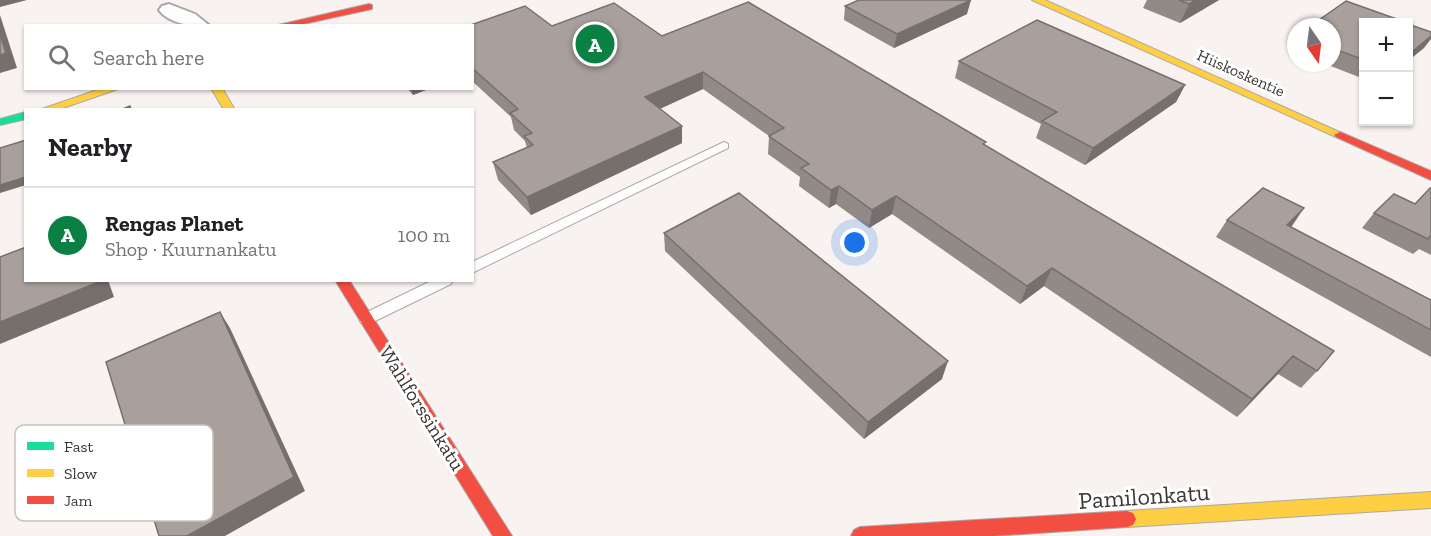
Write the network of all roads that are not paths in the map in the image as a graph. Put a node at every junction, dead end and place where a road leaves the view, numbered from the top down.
1 (1037, 0) edge
2 (167, 12) edge
3 (197, 24) edge
4 (287, 24) edge
5 (315, 24) edge
6 (109, 90) edge
7 (217, 90) edge
8 (51, 108) edge
9 (229, 108) edge
10 (24, 116) edge
11 (0, 122) edge
12 (724, 146) dead end
13 (1431, 176) edge
14 (474, 267) edge
15 (343, 282) edge
16 (442, 282) edge
17 (366, 319) junction
18 (1431, 500) edge
19 (503, 536) edge
20 (860, 536) edge

1 - 13 street, Hiiskoskentie
2 - 3 street
4 - 5 street
6 - 8 street
7 - 9 street
10 - 11 street
12 - 14 lane
15 - 17 street, Wahlforssinkatu
16 - 17 lane
17 - 19 street, Wahlforssinkatu
18 - 20 street, Pamilonkatu

